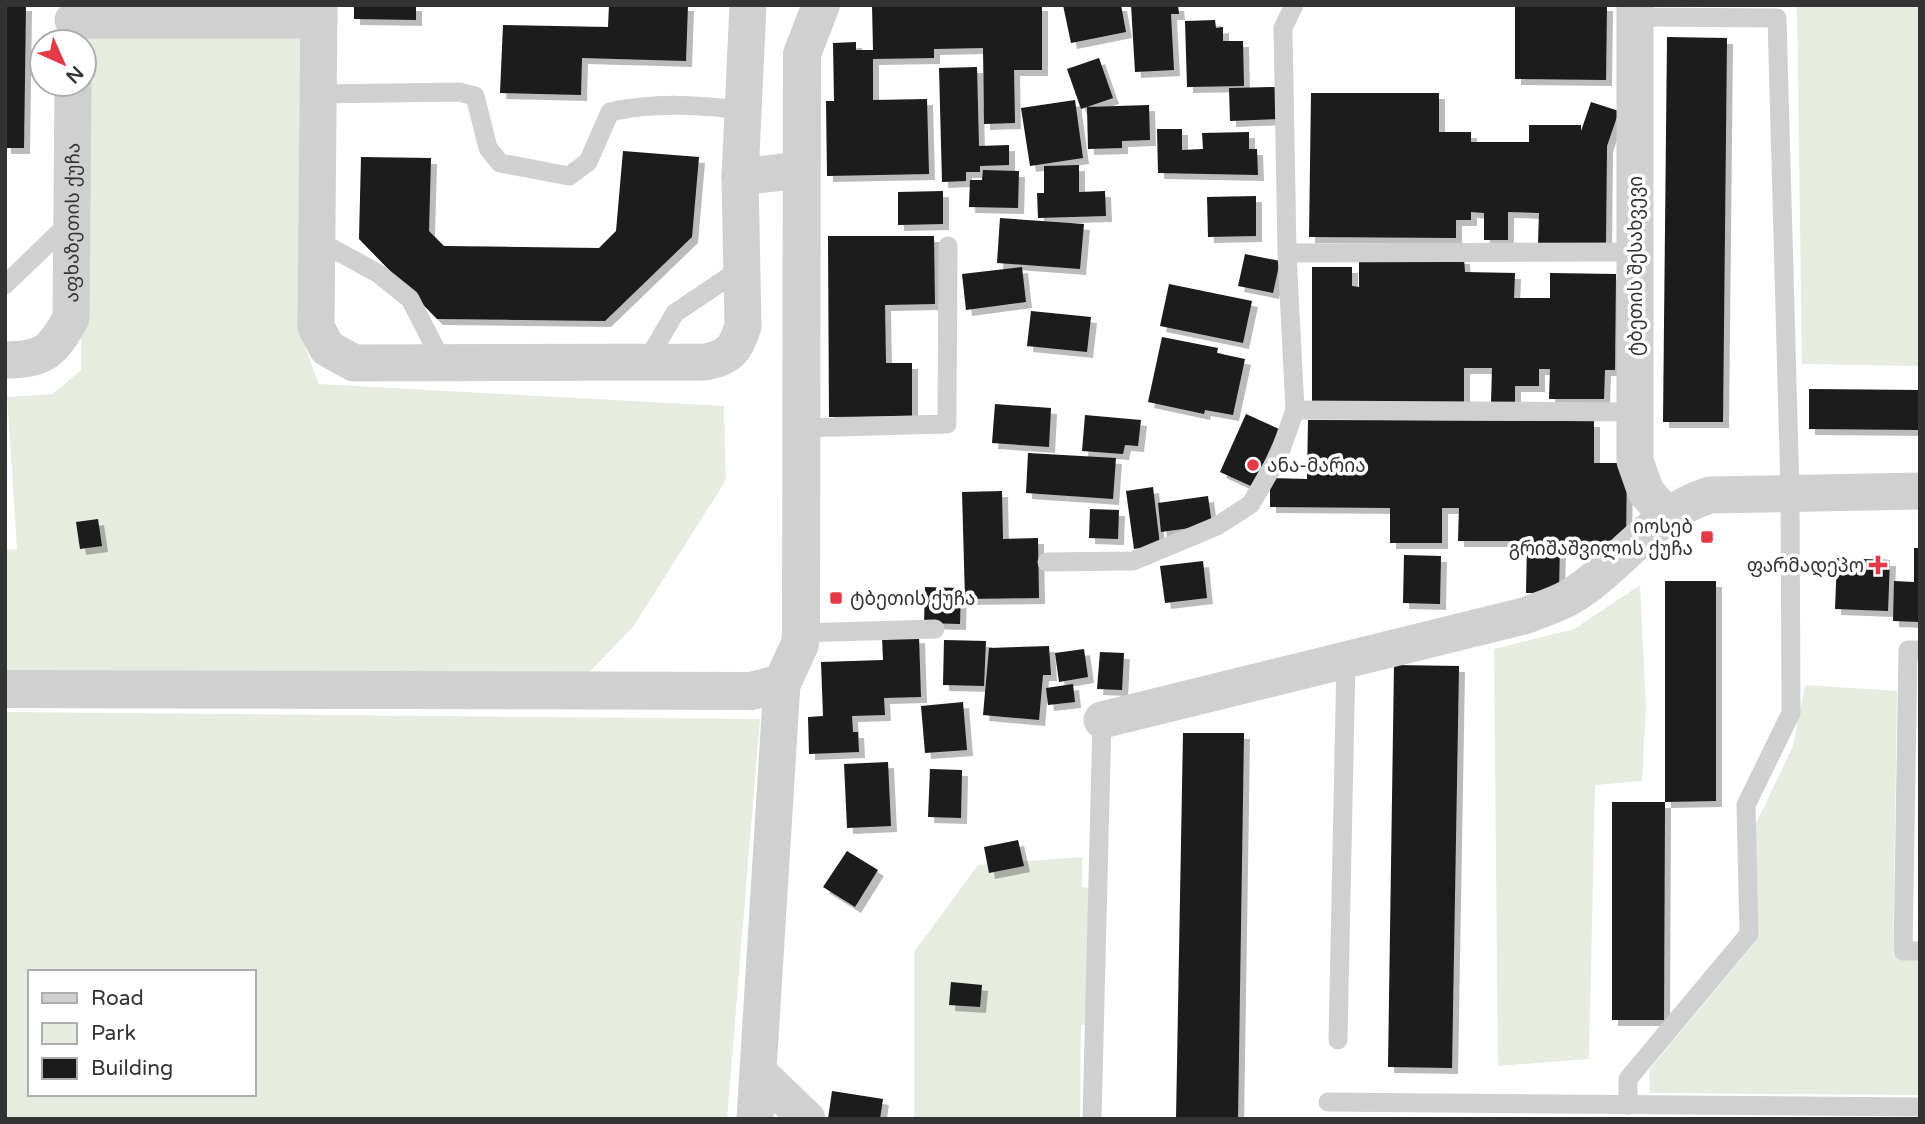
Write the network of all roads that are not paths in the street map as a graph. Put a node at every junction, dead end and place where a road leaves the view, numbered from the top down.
1 (748, 5) edge
2 (821, 5) edge
3 (1294, 5) edge
4 (1635, 11) edge
5 (319, 13) edge
6 (73, 22) edge
7 (317, 94) junction
8 (73, 98) edge
9 (743, 110) junction
10 (801, 170) junction
11 (740, 177) junction
12 (73, 219) junction
13 (317, 240) junction
14 (948, 246) dead end
15 (1636, 252) junction
16 (1287, 253) junction
17 (741, 268) junction
18 (5, 285) edge
19 (5, 360) edge
20 (646, 362) junction
21 (443, 363) junction
22 (1295, 410) junction
23 (1633, 412) junction
24 (802, 428) junction
25 (1790, 491) junction
26 (1920, 491) edge
27 (1667, 516) junction
28 (1047, 562) dead end
29 (935, 629) dead end
30 (801, 633) junction
31 (1920, 650) edge
32 (1346, 660) junction
33 (782, 682) junction
34 (7, 692) edge
35 (1102, 720) joint
36 (1920, 951) edge
37 (1338, 1040) dead end
38 (760, 1074) junction
39 (1328, 1102) dead end
40 (1628, 1105) junction
41 (1920, 1107) edge
42 (755, 1119) edge
43 (807, 1119) edge
44 (1092, 1119) edge

1 - 9 street
2 - 10 street
3 - 16 lane
4 - 15 street, ტბეთის შესახვევი
4 - 25 lane
5 - 6 street
5 - 7 street
7 - 9 lane
7 - 13 street
8 - 12 street, აფხაზეთის ქუჩა
9 - 11 street
10 - 11 street
10 - 24 street
11 - 17 street
12 - 18 lane
12 - 19 street, აფხაზეთის ქუჩა
13 - 21 lane
13 - 21 street
14 - 24 lane
15 - 16 lane
15 - 23 street, ტბეთის შესახვევი
16 - 22 lane
17 - 20 lane
17 - 20 street
20 - 21 street
22 - 23 lane
22 - 28 lane
23 - 27 street, ტბეთის შესახვევი
24 - 30 street
25 - 26 street
25 - 27 street
25 - 40 lane
27 - 32 street
29 - 30 lane
30 - 33 street
31 - 36 lane
32 - 35 street
32 - 37 lane
33 - 34 street
33 - 38 street
35 - 44 lane
38 - 42 street
38 - 43 street
39 - 40 lane
40 - 41 lane

